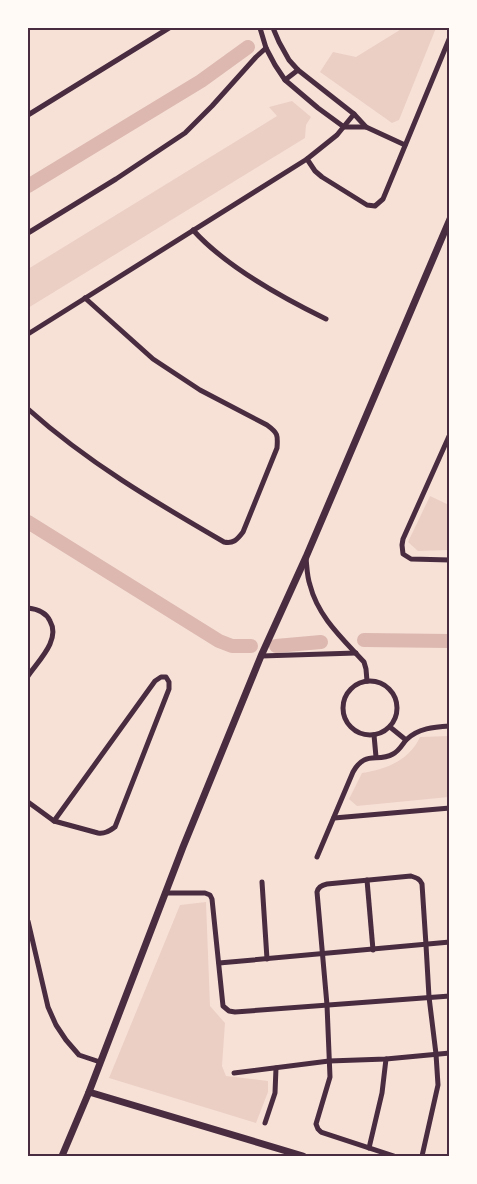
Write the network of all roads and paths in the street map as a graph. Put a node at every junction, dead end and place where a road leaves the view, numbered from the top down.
1 (170, 28) edge
2 (260, 28) edge
3 (273, 28) edge
4 (450, 37) edge
5 (266, 48) junction
6 (298, 70) junction
7 (285, 80) junction
8 (354, 114) junction
9 (28, 116) edge
10 (344, 127) junction
11 (366, 127) junction
12 (404, 145) junction
13 (307, 159) junction
14 (450, 219) edge
15 (193, 230) junction
16 (28, 233) edge
17 (85, 298) junction
18 (326, 319) dead end
19 (28, 334) edge
20 (28, 409) edge
21 (449, 438) edge
22 (306, 557) junction
23 (450, 560) edge
24 (28, 608) edge
25 (356, 653) junction
26 (261, 656) junction
27 (28, 676) edge
28 (366, 681) junction
29 (450, 726) edge
30 (390, 727) junction
31 (374, 735) junction
32 (406, 740) junction
33 (376, 757) junction
34 (28, 802) edge
35 (450, 808) edge
36 (334, 818) junction
37 (54, 821) junction
38 (317, 857) dead end
39 (367, 880) junction
40 (262, 882) dead end
41 (165, 893) junction
42 (28, 921) edge
43 (450, 942) edge
44 (426, 944) junction
45 (373, 950) junction
46 (323, 954) junction
47 (267, 959) junction
48 (218, 963) junction
49 (450, 996) edge
50 (429, 997) junction
51 (327, 1005) junction
52 (450, 1053) edge
53 (436, 1054) junction
54 (386, 1058) junction
55 (329, 1061) junction
56 (100, 1062) junction
57 (276, 1068) junction
58 (234, 1073) dead end
59 (89, 1092) junction
60 (265, 1123) dead end
61 (369, 1148) junction
62 (62, 1156) edge
63 (303, 1156) edge
64 (394, 1156) edge
65 (422, 1156) edge

1 - 9 street
2 - 5 street
3 - 6 street
4 - 12 street
5 - 7 street
5 - 16 street
6 - 7 street
6 - 8 street
7 - 10 street
8 - 10 street
8 - 11 street
10 - 11 street
10 - 13 street
11 - 12 street
12 - 13 street
13 - 15 street
14 - 22 street
15 - 17 street
15 - 18 street
17 - 19 street
17 - 20 street
21 - 23 street
22 - 25 street
22 - 26 street
24 - 27 street
25 - 26 street
25 - 28 street
26 - 41 street
28 - 30 street
28 - 31 street
29 - 32 street
30 - 31 street
30 - 32 street
31 - 33 street
32 - 33 street
33 - 36 street
34 - 37 street
35 - 36 street
36 - 38 street
37 - 37 street
39 - 44 street
39 - 45 street
39 - 46 street
40 - 47 street
41 - 48 street
41 - 56 street
42 - 56 street
43 - 44 street
44 - 45 street
44 - 50 street
45 - 46 street
46 - 47 street
46 - 51 street
47 - 48 street
48 - 51 street
49 - 50 street
50 - 51 street
50 - 53 street
51 - 55 street
52 - 53 street
53 - 54 street
53 - 65 street
54 - 55 street
54 - 61 street
55 - 57 street
55 - 61 street
56 - 59 street
57 - 58 street
57 - 60 street
59 - 62 street
59 - 63 street
61 - 64 street

